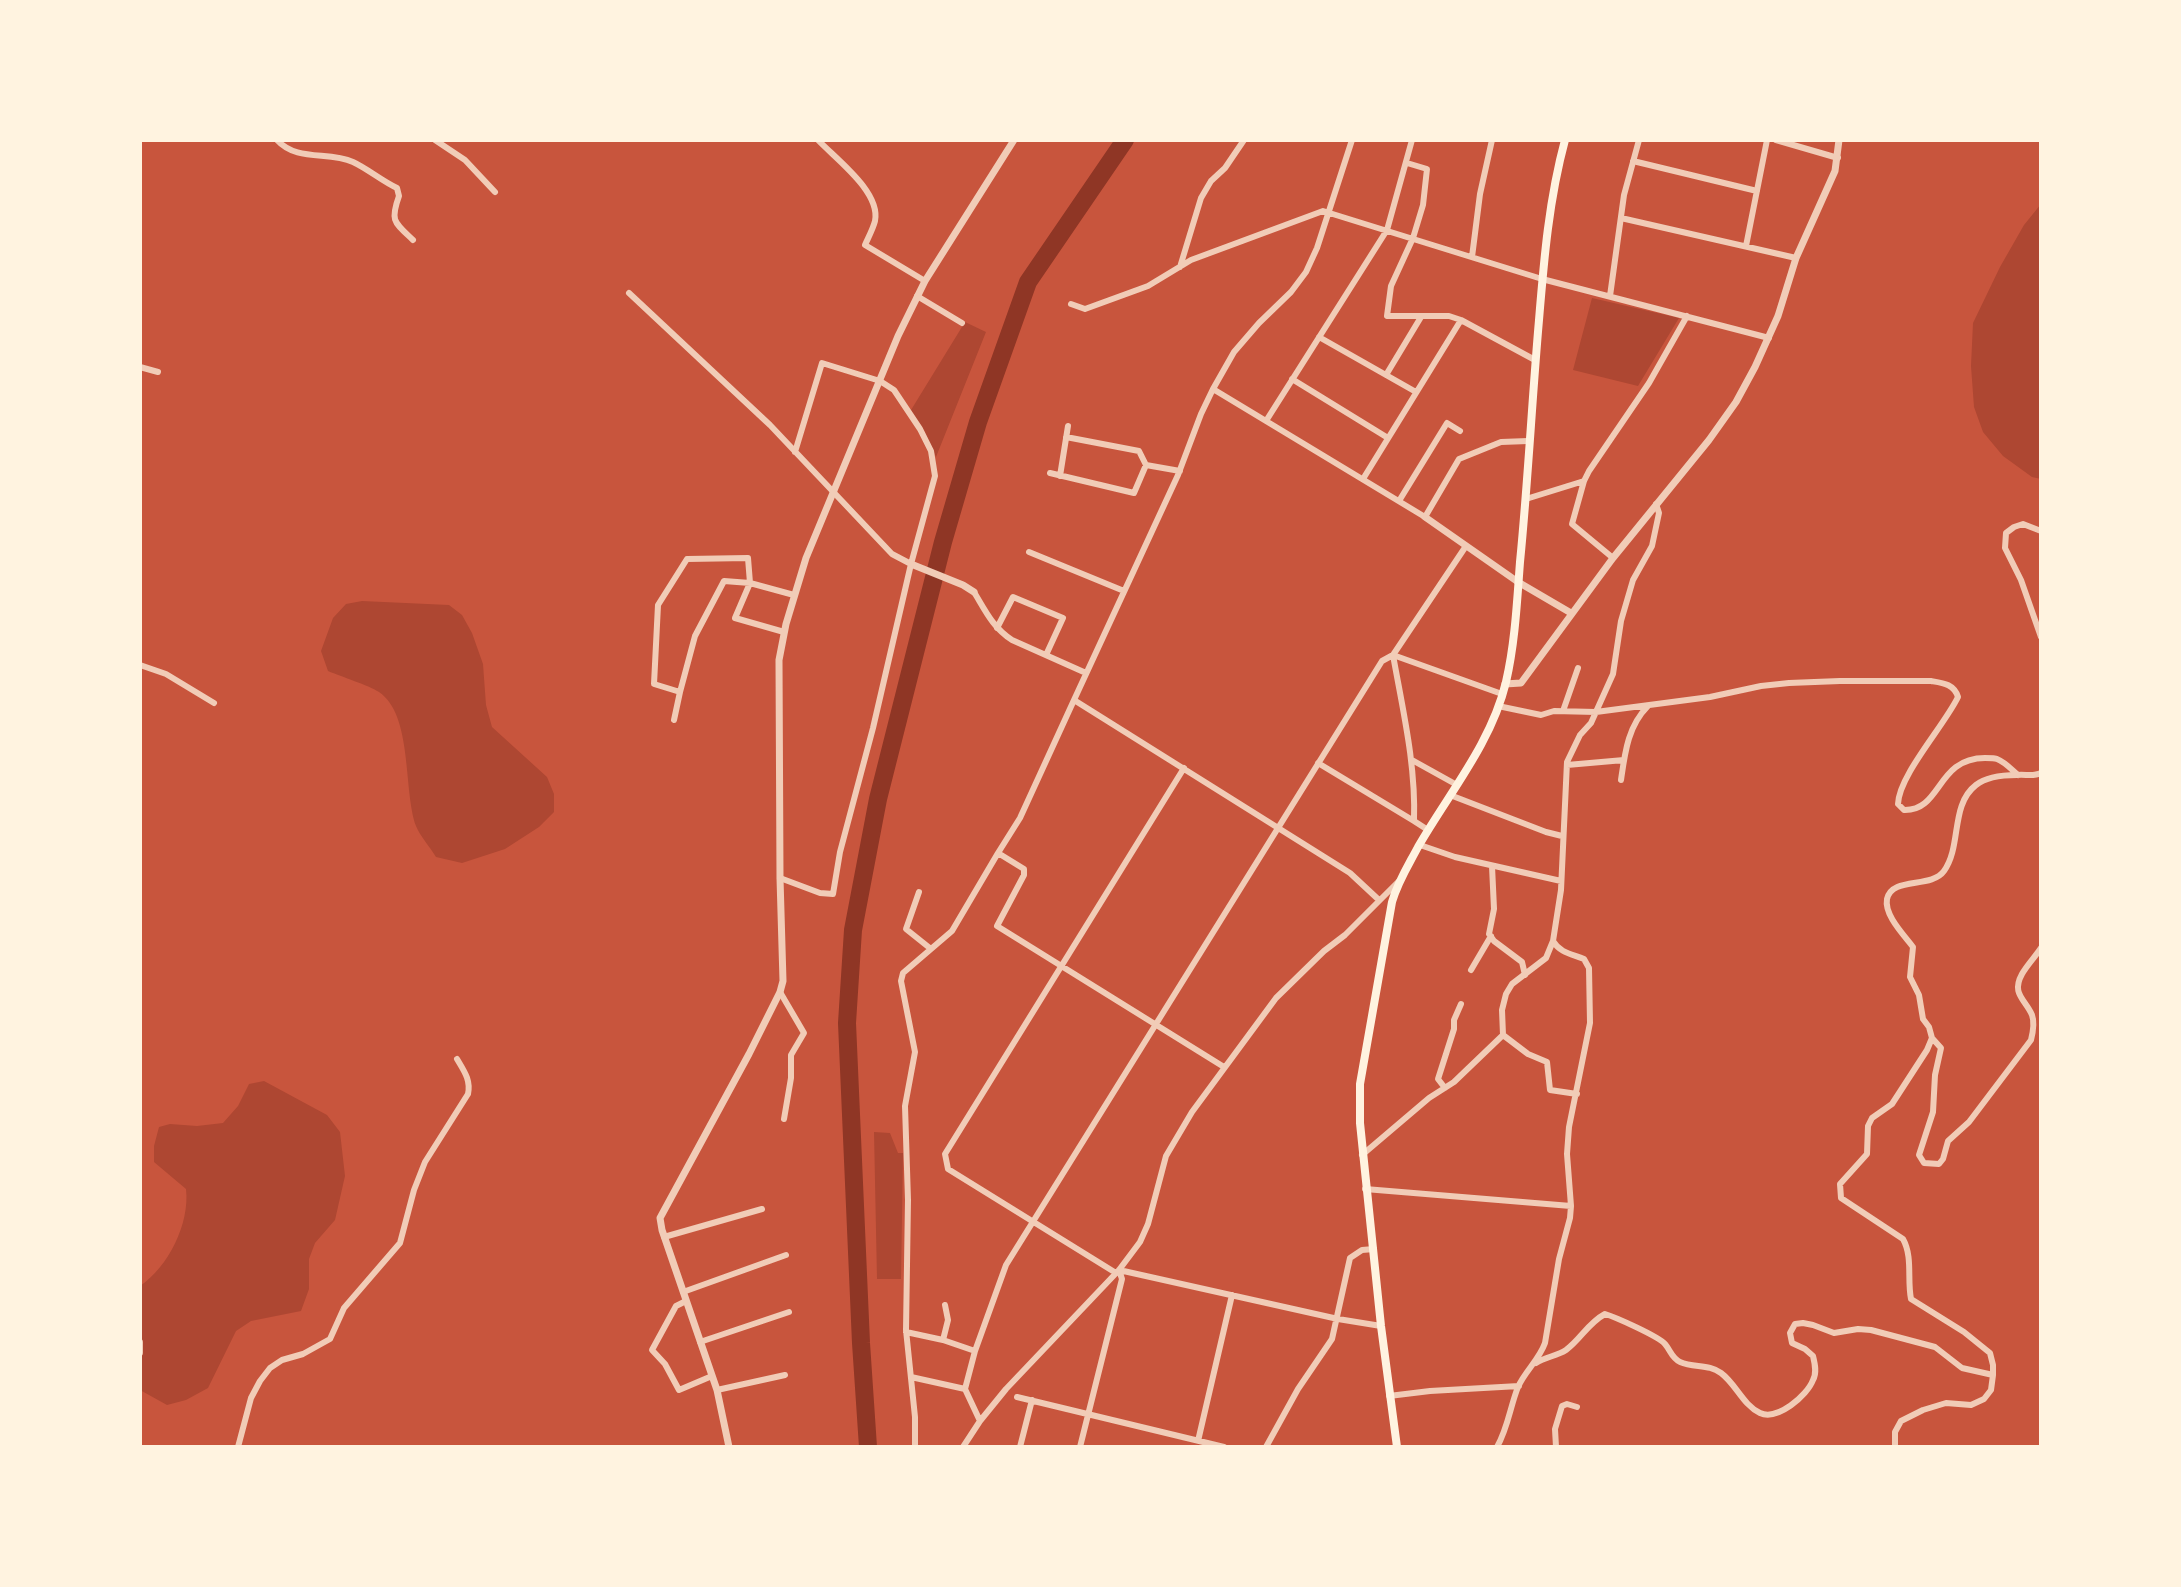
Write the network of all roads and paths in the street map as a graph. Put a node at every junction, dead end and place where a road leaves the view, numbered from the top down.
1 (277, 140) edge
2 (435, 140) edge
3 (818, 140) edge
4 (1014, 140) edge
5 (1244, 140) edge
6 (1352, 140) edge
7 (1412, 140) edge
8 (1492, 140) edge
9 (1565, 140) edge
10 (1639, 140) edge
11 (1767, 140) edge
12 (1776, 140) edge
13 (1839, 140) edge
14 (1838, 158) junction
15 (1633, 161) junction
16 (1407, 163) junction
17 (1757, 191) junction
18 (495, 192) dead end
19 (1329, 212) junction
20 (1621, 218) junction
21 (1387, 230) junction
22 (1413, 238) junction
23 (413, 240) dead end
24 (1746, 246) junction
25 (1472, 257) junction
26 (1796, 258) junction
27 (1180, 267) junction
28 (1542, 279) junction
29 (925, 281) junction
30 (629, 293) dead end
31 (917, 296) junction
32 (1610, 296) junction
33 (1071, 304) dead end
34 (1687, 316) junction
35 (1421, 317) junction
36 (1461, 320) junction
37 (962, 323) dead end
38 (1319, 337) junction
39 (1769, 338) junction
40 (1535, 360) junction
41 (140, 367) edge
42 (158, 372) dead end
43 (1386, 375) junction
44 (1292, 379) junction
45 (880, 381) junction
46 (1213, 389) junction
47 (1416, 392) junction
48 (1266, 421) junction
49 (1068, 426) dead end
50 (1460, 431) dead end
51 (1066, 437) junction
52 (1388, 438) junction
53 (1528, 441) junction
54 (795, 452) junction
55 (1146, 465) junction
56 (1180, 471) junction
57 (1050, 473) dead end
58 (1060, 476) junction
59 (1363, 479) junction
60 (1584, 481) junction
61 (833, 493) junction
62 (1526, 499) junction
63 (1399, 501) junction
64 (1656, 504) junction
65 (1425, 517) junction
66 (2041, 531) edge
67 (1466, 546) junction
68 (1029, 552) dead end
69 (1613, 558) junction
70 (911, 564) junction
71 (1518, 582) junction
72 (750, 583) junction
73 (1124, 591) junction
74 (974, 592) joint
75 (794, 595) junction
76 (1571, 613) junction
77 (997, 628) junction
78 (784, 632) junction
79 (2041, 637) edge
80 (1046, 655) junction
81 (1393, 655) junction
82 (140, 665) edge
83 (1578, 668) dead end
84 (1086, 673) junction
85 (1505, 684) junction
86 (680, 692) junction
87 (1502, 694) junction
88 (1074, 700) junction
89 (214, 703) dead end
90 (1497, 705) junction
91 (1649, 705) junction
92 (1563, 711) junction
93 (1596, 712) junction
94 (674, 720) dead end
95 (1412, 760) junction
96 (1624, 760) junction
97 (1318, 763) junction
98 (1567, 765) junction
99 (1184, 768) junction
100 (2041, 773) edge
101 (2018, 775) junction
102 (1621, 780) dead end
103 (1457, 785) junction
104 (1450, 795) junction
105 (1414, 821) junction
106 (1277, 826) junction
107 (1428, 830) junction
108 (1562, 836) junction
109 (1420, 845) junction
110 (998, 853) junction
111 (1492, 866) junction
112 (780, 878) junction
113 (1561, 881) junction
114 (1398, 882) junction
115 (919, 892) dead end
116 (1379, 900) junction
117 (1491, 936) junction
118 (1553, 941) junction
119 (2041, 948) edge
120 (931, 949) junction
121 (1061, 965) junction
122 (1471, 970) dead end
123 (1525, 975) junction
124 (780, 992) junction
125 (1461, 1004) dead end
126 (1156, 1024) junction
127 (1503, 1035) junction
128 (1932, 1038) junction
129 (457, 1059) dead end
130 (1224, 1067) junction
131 (1445, 1088) junction
132 (1577, 1094) junction
133 (784, 1119) dead end
134 (1362, 1155) junction
135 (1365, 1189) junction
136 (1571, 1206) junction
137 (762, 1209) dead end
138 (1034, 1221) junction
139 (664, 1237) junction
140 (1374, 1249) junction
141 (786, 1255) dead end
142 (1117, 1272) junction
143 (683, 1292) junction
144 (1232, 1295) junction
145 (686, 1301) junction
146 (945, 1305) dead end
147 (789, 1312) dead end
148 (1338, 1319) junction
149 (1381, 1326) junction
150 (906, 1332) junction
151 (943, 1340) junction
152 (140, 1342) edge
153 (700, 1342) junction
154 (975, 1351) junction
155 (140, 1353) edge
156 (1533, 1365) junction
157 (785, 1375) dead end
158 (1993, 1375) junction
159 (712, 1376) junction
160 (911, 1377) junction
161 (1519, 1386) junction
162 (965, 1389) junction
163 (717, 1390) junction
164 (1389, 1396) junction
165 (1017, 1397) dead end
166 (1032, 1400) junction
167 (1577, 1407) dead end
168 (1088, 1413) junction
169 (980, 1421) junction
170 (1198, 1441) junction
171 (238, 1447) edge
172 (729, 1447) edge
173 (915, 1447) edge
174 (963, 1447) edge
175 (1020, 1447) edge
176 (1080, 1447) edge
177 (1224, 1447) edge
178 (1266, 1447) edge
179 (1397, 1447) edge
180 (1497, 1447) edge
181 (1556, 1447) edge
182 (1895, 1447) edge

1 - 23 street
2 - 18 street
3 - 29 street
4 - 29 street
5 - 27 street
6 - 19 street
7 - 16 street
8 - 25 street
9 - 28 main road
10 - 15 street
11 - 17 street
12 - 14 street
13 - 14 street
14 - 26 street
15 - 17 street
15 - 20 street
16 - 21 street
16 - 22 street
17 - 24 street
19 - 21 street
19 - 27 street
19 - 46 street
20 - 24 street
20 - 32 street
21 - 22 street
21 - 38 street
22 - 25 street
22 - 35 street
24 - 26 street
25 - 28 street
26 - 39 street
27 - 33 street
28 - 32 street
28 - 40 main road
29 - 31 street
30 - 54 street
31 - 37 street
31 - 45 street
32 - 34 street
34 - 39 street
34 - 60 street
35 - 36 street
35 - 43 street
36 - 40 street
36 - 47 street
38 - 43 street
38 - 44 street
39 - 64 street
40 - 53 main road
41 - 42 street
43 - 47 street
44 - 48 street
44 - 52 street
45 - 54 street
45 - 61 street
45 - 70 street
46 - 48 street
46 - 56 street
47 - 52 street
48 - 59 street
49 - 51 street
50 - 63 street
51 - 55 street
51 - 58 street
52 - 59 street
53 - 62 main road
53 - 65 street
54 - 61 street
55 - 56 street
55 - 58 street
56 - 73 street
57 - 58 street
59 - 63 street
60 - 62 street
60 - 69 street
61 - 70 street
61 - 75 street
62 - 71 main road
63 - 65 street
64 - 69 street
64 - 93 street
65 - 67 street
66 - 79 street
67 - 71 street
67 - 81 street
68 - 73 street
69 - 76 street
70 - 74 street
70 - 112 street
71 - 76 street
71 - 85 main road
72 - 75 street
72 - 78 street
72 - 86 street
72 - 86 street
73 - 84 street
74 - 77 street
75 - 78 street
76 - 85 street
77 - 80 street
77 - 80 street
78 - 112 street
80 - 84 street
81 - 87 street
81 - 95 street
81 - 97 street
82 - 89 street
83 - 92 street
84 - 88 street
85 - 87 main road
86 - 94 street
87 - 90 main road
88 - 99 street
88 - 110 street
90 - 92 street
90 - 103 main road
91 - 93 street
91 - 96 street
91 - 101 street
92 - 93 street
93 - 98 street
95 - 103 street
95 - 105 street
96 - 98 street
96 - 102 street
97 - 105 street
97 - 106 street
98 - 108 street
99 - 106 street
99 - 121 street
100 - 101 street
101 - 128 street
103 - 104 main road
104 - 107 main road
104 - 108 street
105 - 107 street
106 - 116 street
106 - 126 street
107 - 109 main road
108 - 113 street
109 - 111 street
109 - 114 main road
110 - 120 street
110 - 121 street
111 - 113 street
111 - 117 street
112 - 124 street
113 - 118 street
114 - 116 street
114 - 134 main road
115 - 120 street
116 - 130 street
117 - 122 street
117 - 123 street
118 - 123 street
118 - 132 street
119 - 128 street
120 - 150 street
121 - 126 street
121 - 138 street
123 - 127 street
124 - 133 street
124 - 139 street
125 - 131 street
126 - 130 street
126 - 138 street
127 - 131 street
127 - 132 street
128 - 158 street
129 - 171 street
130 - 142 street
131 - 134 street
132 - 136 street
134 - 135 main road
135 - 136 street
135 - 140 main road
136 - 156 street
137 - 139 street
138 - 142 street
138 - 154 street
139 - 143 street
140 - 148 street
140 - 149 main road
141 - 143 street
142 - 144 street
142 - 168 street
142 - 169 street
143 - 145 street
144 - 148 street
144 - 170 street
145 - 153 street
145 - 159 street
146 - 151 street
147 - 153 street
148 - 149 street
148 - 178 street
149 - 164 main road
150 - 151 street
150 - 160 street
151 - 154 street
152 - 155 street
153 - 159 street
154 - 162 street
156 - 158 street
156 - 161 street
157 - 163 street
158 - 182 street
159 - 163 street
160 - 162 street
160 - 173 street
161 - 164 street
161 - 180 street
162 - 169 street
163 - 172 street
164 - 179 main road
165 - 166 street
166 - 168 street
166 - 175 street
167 - 181 street
168 - 170 street
168 - 176 street
169 - 174 street
170 - 177 street

